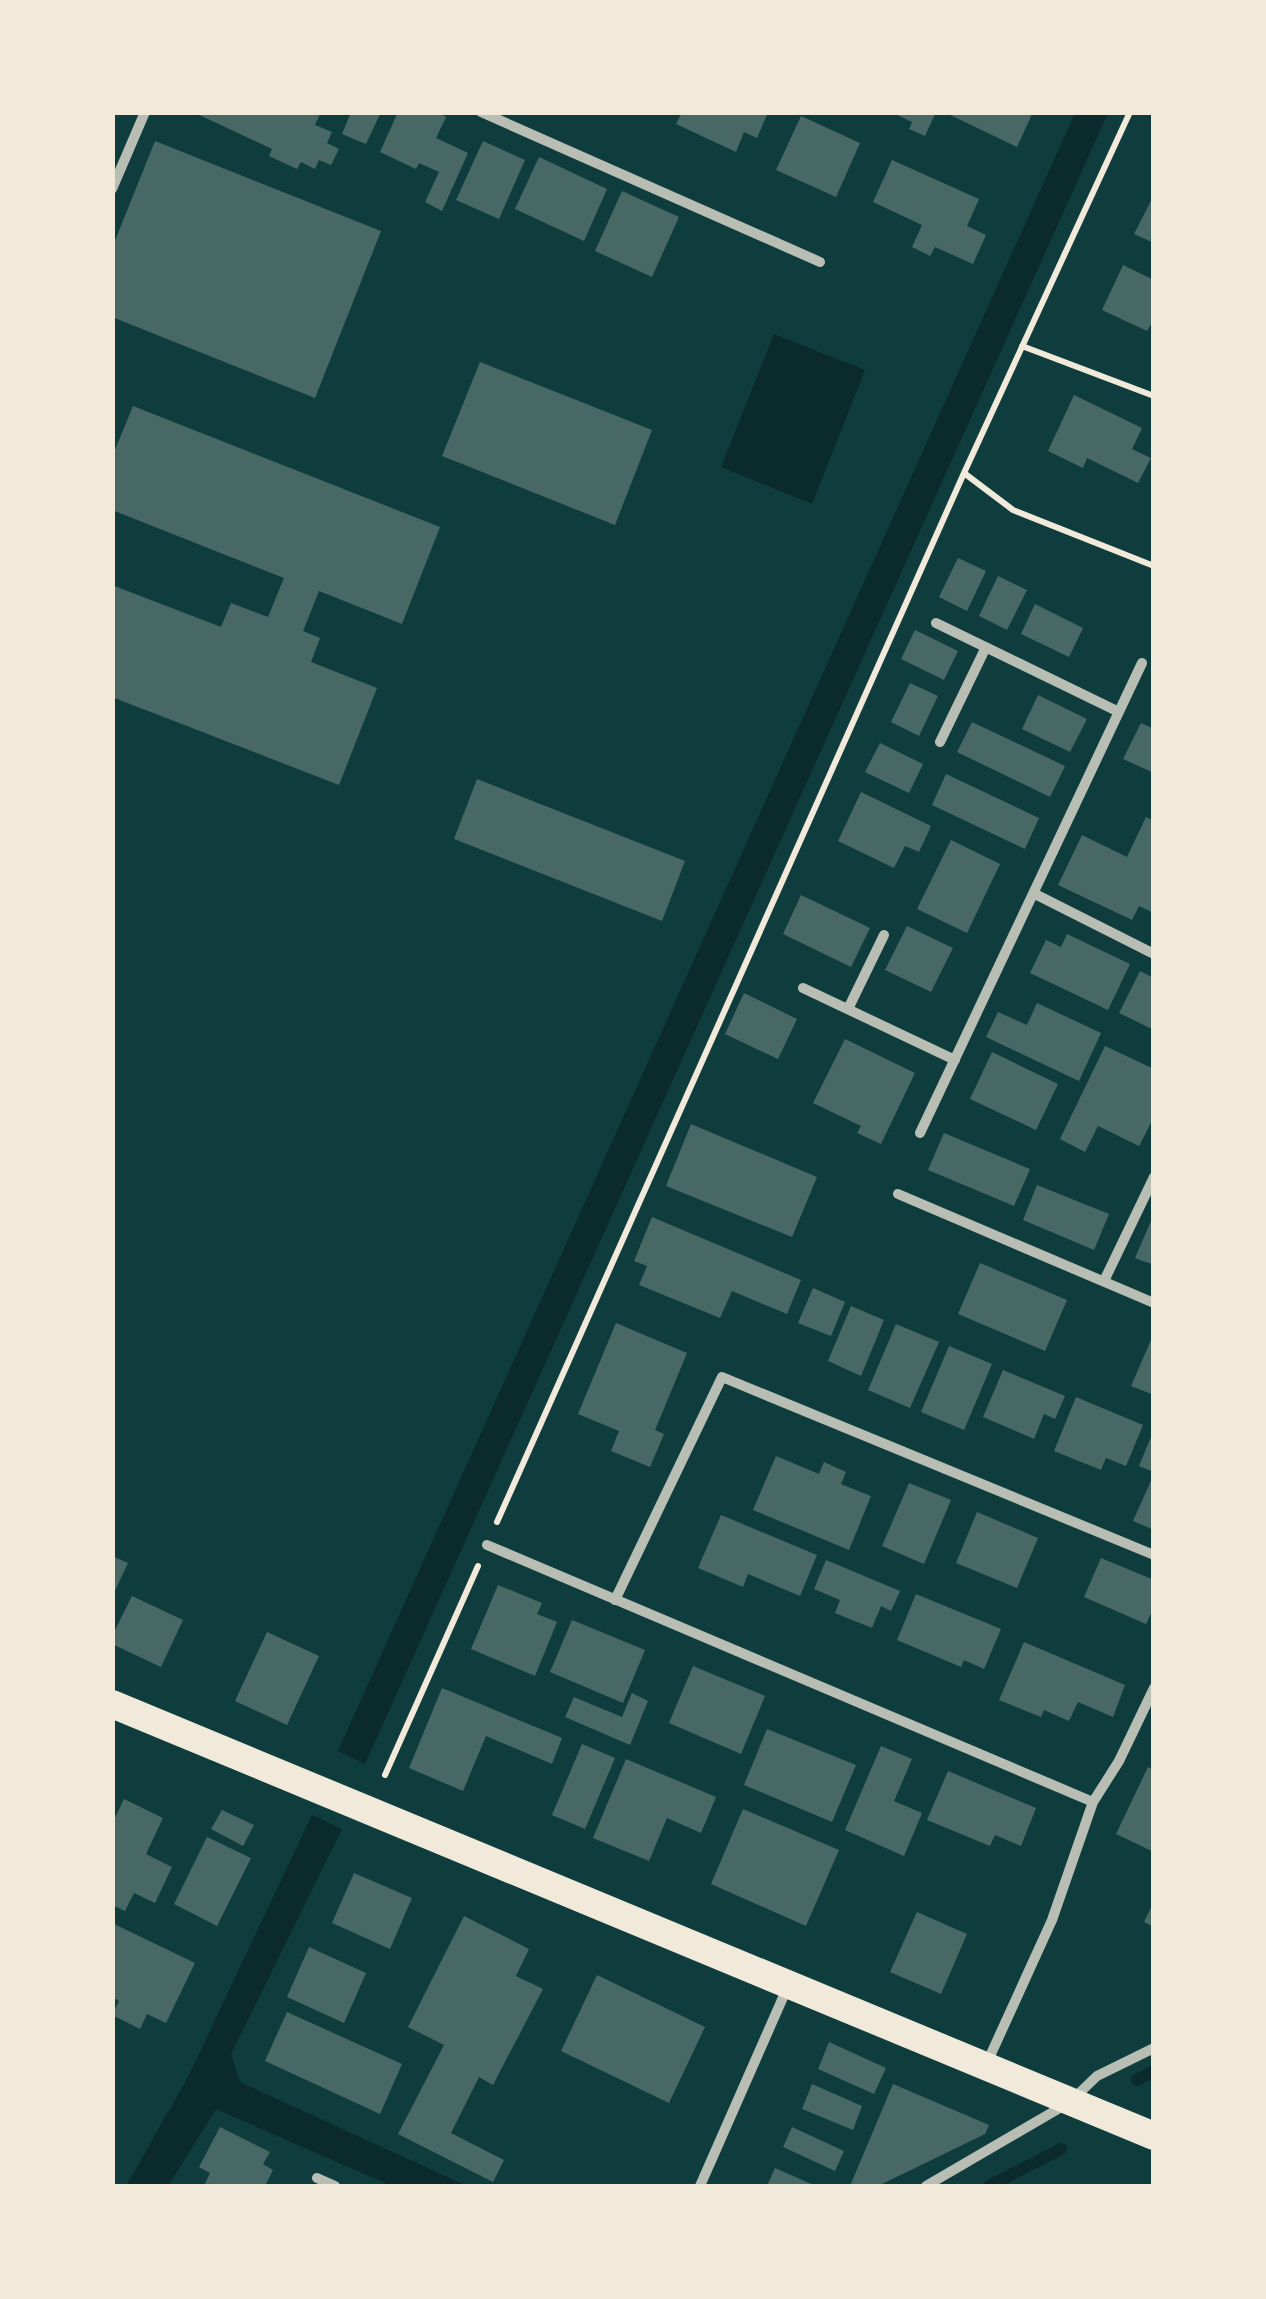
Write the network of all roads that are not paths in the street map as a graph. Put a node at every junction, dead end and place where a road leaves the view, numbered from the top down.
1 (145, 112) edge
2 (481, 112) edge
3 (112, 189) edge
4 (820, 262) dead end
5 (936, 623) dead end
6 (986, 647) junction
7 (1142, 663) dead end
8 (1119, 712) junction
9 (940, 742) dead end
10 (1035, 894) junction
11 (884, 935) dead end
12 (1154, 954) edge
13 (803, 988) dead end
14 (848, 1009) junction
15 (955, 1060) junction
16 (920, 1133) dead end
17 (1154, 1177) edge
18 (898, 1194) dead end
19 (1104, 1281) junction
20 (1154, 1303) edge
21 (487, 1545) road end
22 (1154, 1555) edge
23 (615, 1600) junction
24 (1154, 1688) edge
25 (112, 1704) edge
26 (1094, 1802) junction
27 (789, 1983) junction
28 (1154, 2048) edge
29 (985, 2066) junction
30 (1070, 2102) junction
31 (1154, 2136) edge
32 (316, 2178) dead end
33 (335, 2186) edge
34 (700, 2186) edge
35 (926, 2186) edge

1 - 3 street
2 - 4 street
5 - 6 street
6 - 8 street
6 - 9 street
7 - 8 street
8 - 10 street
10 - 12 street
10 - 15 street
11 - 14 street
13 - 14 street
14 - 15 street
15 - 16 street
17 - 19 street
18 - 19 street
19 - 20 street
21 - 23 street
22 - 23 street
23 - 26 street
24 - 26 street
25 - 27 highway
26 - 29 street
27 - 29 highway
27 - 34 street
28 - 30 street
29 - 30 highway
30 - 31 highway
30 - 35 street
32 - 33 street

